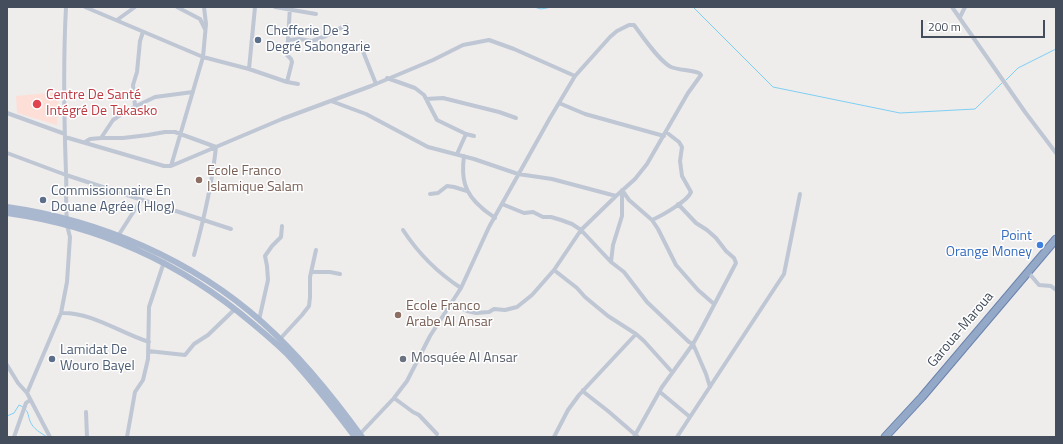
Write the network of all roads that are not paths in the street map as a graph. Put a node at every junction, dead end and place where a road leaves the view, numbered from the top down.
1 (66, 7) edge
2 (85, 7) edge
3 (135, 7) edge
4 (177, 7) edge
5 (204, 7) edge
6 (255, 7) edge
7 (275, 7) edge
8 (952, 7) edge
9 (965, 7) edge
10 (290, 8) edge
11 (316, 14) dead end
12 (206, 16) junction
13 (960, 17) junction
14 (117, 20) junction
15 (200, 20) junction
16 (346, 25) dead end
17 (206, 29) junction
18 (143, 32) junction
19 (288, 40) junction
20 (360, 44) dead end
21 (203, 57) junction
22 (249, 69) junction
23 (575, 76) junction
24 (387, 78) junction
25 (287, 82) junction
26 (298, 84) dead end
27 (376, 84) junction
28 (193, 92) junction
29 (426, 99) junction
30 (331, 101) junction
31 (559, 103) junction
32 (135, 106) junction
33 (7, 113) edge
34 (516, 118) dead end
35 (181, 133) junction
36 (466, 134) junction
37 (665, 134) junction
38 (65, 135) junction
39 (474, 136) dead end
40 (101, 138) junction
41 (85, 142) junction
42 (216, 146) junction
43 (7, 153) edge
44 (1056, 153) edge
45 (457, 154) junction
46 (464, 156) junction
47 (171, 166) junction
48 (518, 174) junction
49 (66, 175) junction
50 (622, 190) junction
51 (467, 191) junction
52 (430, 194) dead end
53 (800, 194) dead end
54 (616, 196) junction
55 (141, 200) junction
56 (502, 204) junction
57 (678, 204) junction
58 (7, 207) edge
59 (7, 213) edge
60 (494, 218) junction
61 (652, 220) junction
62 (203, 221) junction
63 (67, 222) junction
64 (282, 226) dead end
65 (230, 229) dead end
66 (403, 230) dead end
67 (581, 230) junction
68 (118, 236) junction
69 (1056, 239) edge
70 (316, 250) dead end
71 (194, 255) dead end
72 (164, 262) junction
73 (611, 262) junction
74 (554, 270) junction
75 (311, 272) junction
76 (1028, 272) junction
77 (340, 274) dead end
78 (461, 288) junction
79 (1056, 290) edge
80 (451, 304) junction
81 (714, 304) junction
82 (235, 309) junction
83 (61, 313) junction
84 (259, 320) junction
85 (636, 334) junction
86 (280, 339) junction
87 (149, 342) junction
88 (693, 344) junction
89 (148, 351) junction
90 (7, 365) edge
91 (672, 372) junction
92 (710, 387) junction
93 (583, 390) junction
94 (660, 392) junction
95 (27, 393) junction
96 (394, 398) junction
97 (28, 401) junction
98 (86, 412) dead end
99 (690, 417) junction
100 (437, 434) dead end
101 (356, 435) edge
102 (636, 436) edge
103 (14, 437) edge
104 (50, 437) edge
105 (87, 437) edge
106 (127, 437) edge
107 (554, 437) edge
108 (677, 437) edge
109 (885, 437) edge

1 - 38 street
2 - 14 street
3 - 14 street
4 - 15 street
5 - 12 street
6 - 22 street
7 - 10 street
8 - 13 street
9 - 13 street
10 - 11 street
10 - 19 street
12 - 15 street
12 - 17 street
13 - 44 street
14 - 18 street
15 - 17 street
16 - 19 street
17 - 21 street
18 - 21 street
18 - 32 street
19 - 25 street
20 - 27 street
21 - 22 street
21 - 28 street
22 - 25 street
23 - 24 street
23 - 31 street
23 - 37 street
24 - 27 street
24 - 29 street
25 - 26 street
27 - 30 street
28 - 32 street
28 - 35 street
29 - 34 street
29 - 36 street
30 - 42 street
30 - 45 street
31 - 37 street
31 - 48 street
32 - 40 street
33 - 38 street
35 - 40 street
35 - 42 street
35 - 47 street
36 - 39 street
36 - 45 street
37 - 50 street
37 - 57 street
38 - 41 street
38 - 49 street
40 - 41 street
41 - 47 street
42 - 47 street
42 - 62 street
43 - 49 street
45 - 46 street
46 - 48 street
46 - 51 street
48 - 54 street
48 - 56 street
49 - 55 street
49 - 63 street
50 - 54 street
50 - 61 street
50 - 73 street
51 - 52 street
51 - 60 street
53 - 92 street
54 - 67 street
55 - 62 street
55 - 68 street
56 - 60 street
56 - 67 street
57 - 61 street
57 - 81 street
58 - 63 main road
59 - 63 main road
60 - 78 street
61 - 81 street
62 - 65 street
62 - 71 street
63 - 68 main road
63 - 72 main road
63 - 83 street
64 - 84 street
66 - 78 street
67 - 73 street
67 - 74 street
68 - 84 main road
69 - 76 highway, Garoua-Maroua
70 - 75 street
72 - 82 main road
72 - 87 street
73 - 88 street
74 - 80 street
74 - 85 street
75 - 77 street
75 - 86 street
76 - 79 street
76 - 109 highway, Garoua-Maroua
78 - 80 street
80 - 96 street
81 - 88 street
82 - 89 street
82 - 101 main road
83 - 87 street
83 - 95 street
84 - 86 main road
85 - 91 street
85 - 93 street
86 - 101 main road
87 - 89 street
88 - 91 street
88 - 92 street
89 - 106 street
90 - 95 street
91 - 94 street
92 - 99 street
93 - 102 street
93 - 107 street
94 - 99 street
94 - 102 street
95 - 97 street
96 - 100 street
96 - 101 street
97 - 103 street
97 - 104 street
98 - 105 street
99 - 108 street

